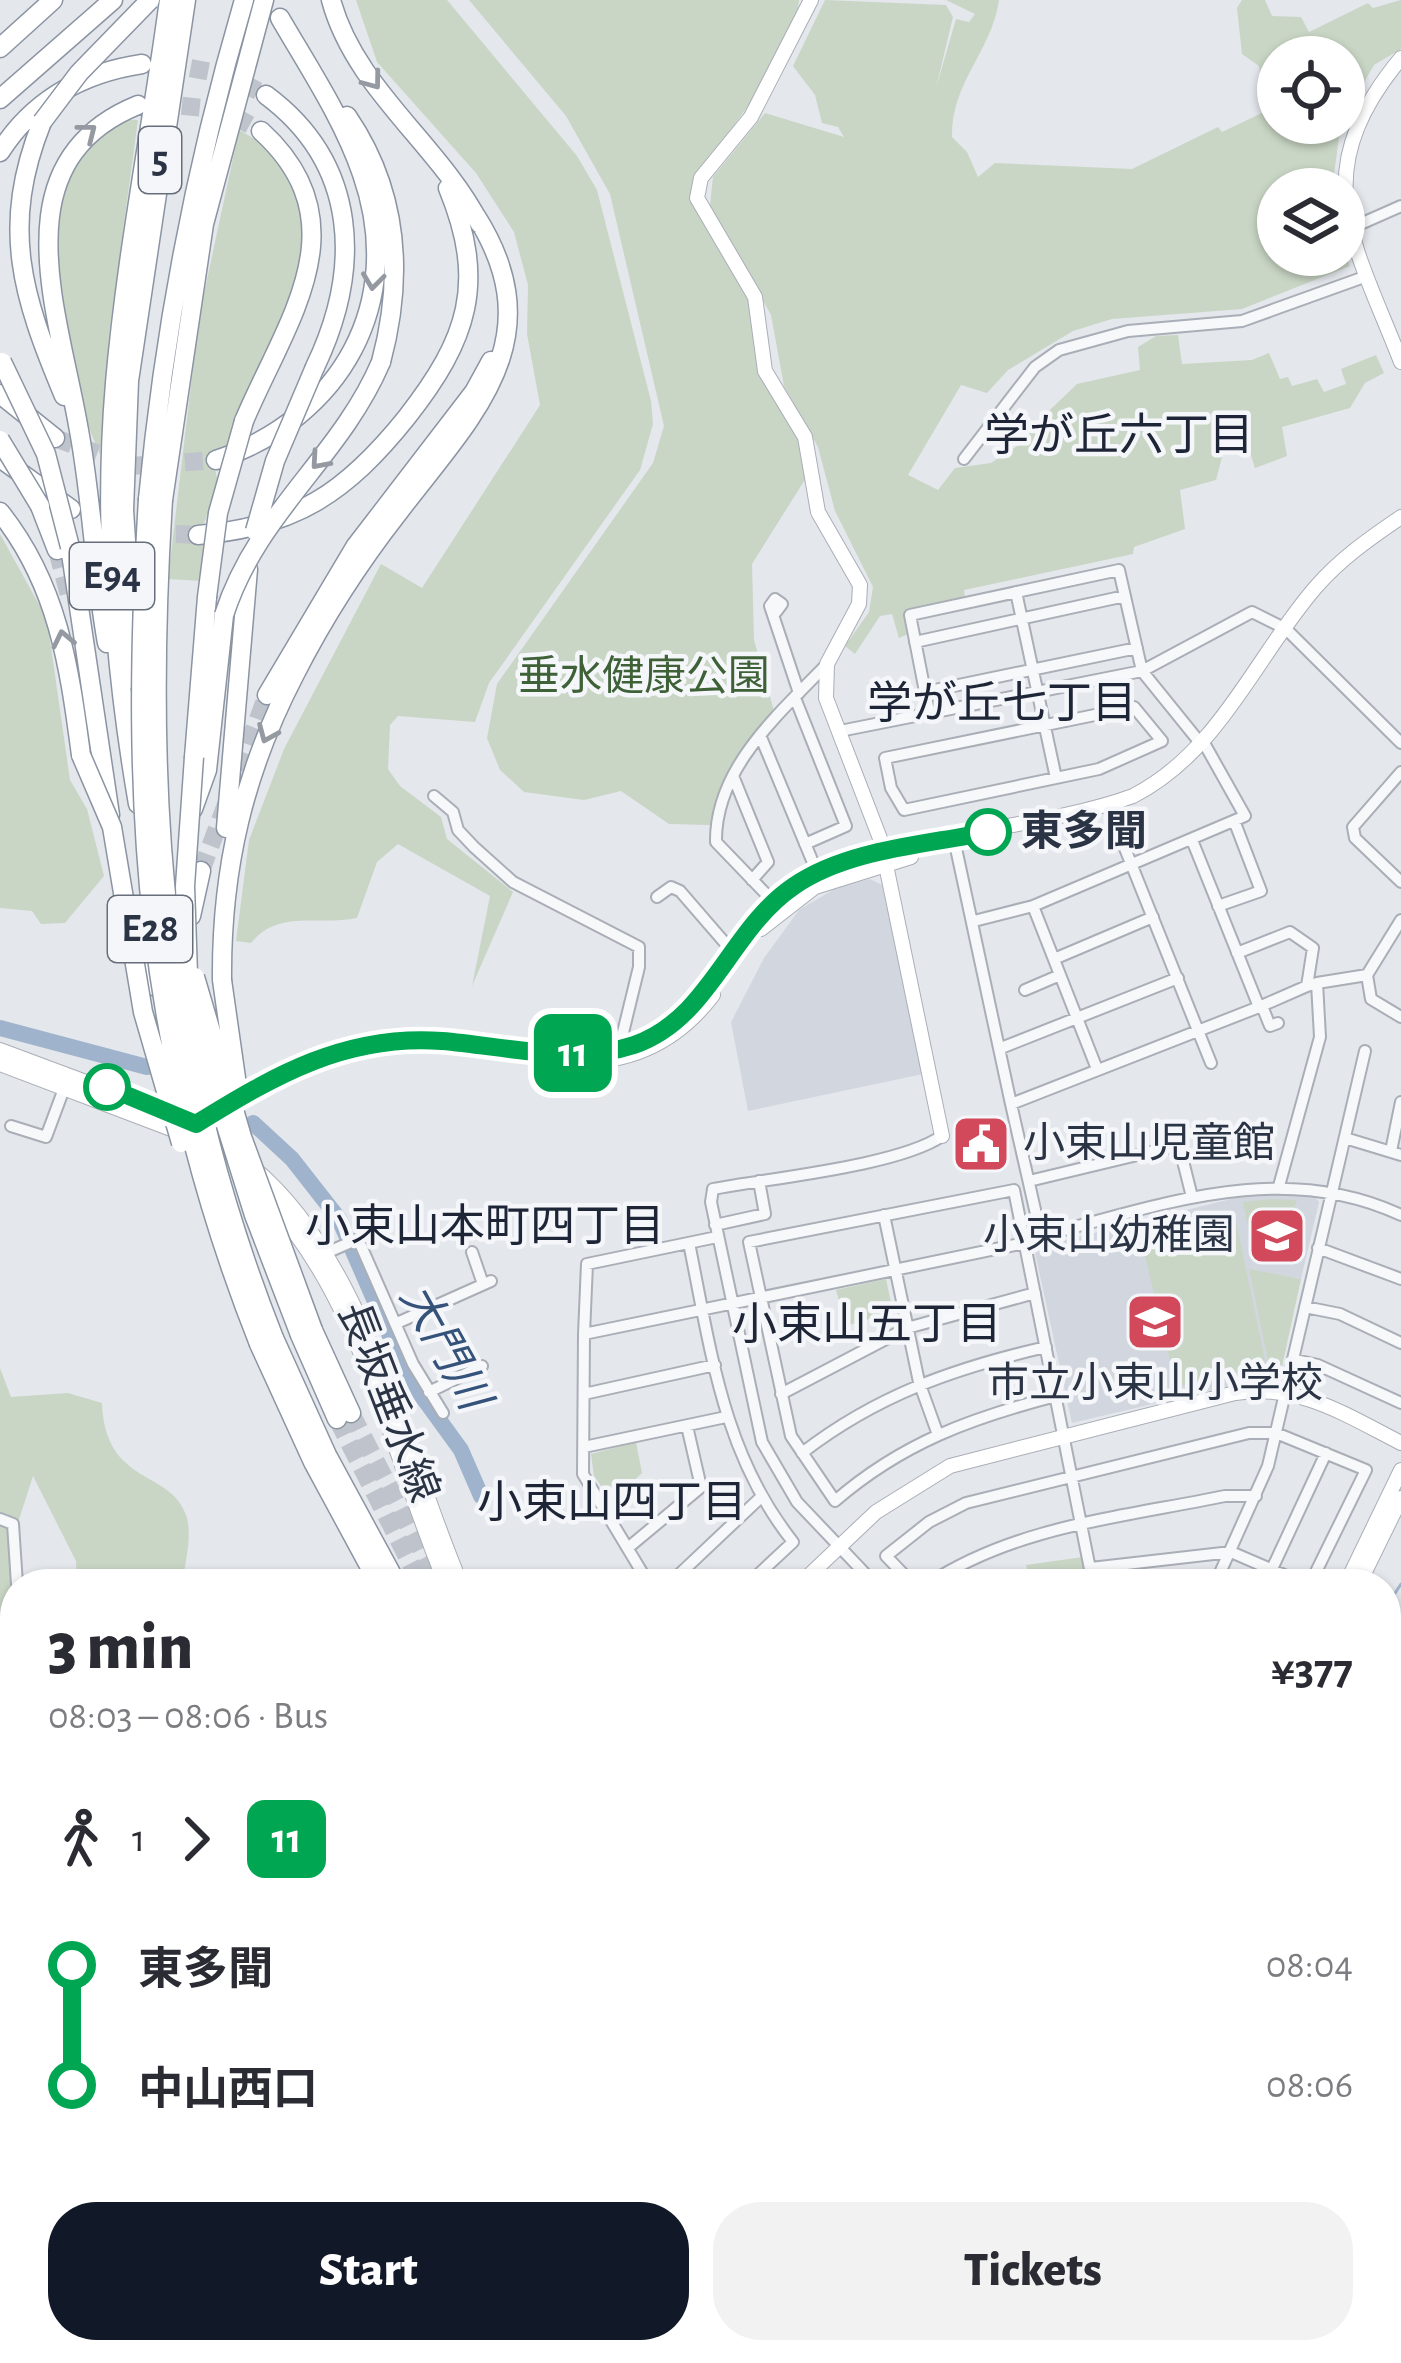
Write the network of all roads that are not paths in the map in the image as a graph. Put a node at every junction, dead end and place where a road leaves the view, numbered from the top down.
1 (53, 0) edge
2 (113, 0) edge
3 (150, 0) edge
4 (169, 0) edge
5 (186, 0) edge
6 (244, 0) edge
7 (264, 0) edge
8 (331, 0) edge
9 (811, 0) edge
10 (1, 47) edge
11 (1401, 58) edge
12 (142, 64) tunnel mouth
13 (266, 95) tunnel mouth
14 (0, 98) edge
15 (138, 105) tunnel mouth
16 (261, 131) tunnel mouth
17 (0, 152) edge
18 (430, 154) junction
19 (1345, 168) edge
20 (1401, 206) edge
21 (476, 216) junction
22 (1365, 222) edge
23 (1365, 271) edge
24 (1367, 276) junction
25 (132, 295) junction
26 (1, 360) edge
27 (1401, 362) edge
28 (0, 394) edge
29 (56, 437) tunnel mouth
30 (0, 440) edge
31 (0, 458) edge
32 (964, 458) dead end
33 (216, 460) tunnel mouth
34 (86, 476) junction
35 (156, 499) junction
36 (71, 508) dead end
37 (0, 512) edge
38 (1401, 517) edge
39 (1401, 527) edge
40 (198, 536) tunnel mouth
41 (64, 548) junction
42 (1016, 592) junction
43 (1125, 596) junction
44 (776, 612) dead end
45 (1022, 619) junction
46 (1289, 632) junction
47 (916, 642) junction
48 (1136, 648) junction
49 (827, 664) junction
50 (1033, 670) junction
51 (1142, 671) junction
52 (925, 692) junction
53 (1037, 692) junction
54 (267, 695) tunnel mouth
55 (797, 696) junction
56 (929, 712) junction
57 (1045, 726) junction
58 (840, 731) junction
59 (760, 735) junction
60 (1401, 743) edge
61 (1203, 744) junction
62 (91, 753) junction
63 (201, 758) junction
64 (133, 772) junction
65 (1401, 772) edge
66 (733, 776) junction
67 (1056, 778) junction
68 (434, 796) dead end
69 (1109, 810) junction
70 (1235, 823) junction
71 (110, 828) junction
72 (1192, 840) junction
73 (955, 843) junction
74 (805, 844) junction
75 (155, 853) junction
76 (885, 858) junction
77 (814, 865) dead end
78 (1132, 865) junction
79 (201, 871) tunnel mouth
80 (752, 880) junction
81 (1401, 882) edge
82 (766, 894) dead end
83 (657, 896) dead end
84 (1033, 906) junction
85 (1218, 906) junction
86 (221, 909) junction
87 (1153, 917) junction
88 (1401, 920) edge
89 (974, 921) junction
90 (725, 943) dead end
91 (1237, 953) junction
92 (1054, 959) junction
93 (1060, 975) junction
94 (1367, 975) junction
95 (1178, 978) junction
96 (1312, 985) junction
97 (1025, 989) dead end
98 (1401, 1001) edge
99 (1260, 1006) junction
100 (1397, 1016) edge
101 (1077, 1018) junction
102 (1278, 1023) dead end
103 (1198, 1030) junction
104 (1001, 1048) junction
105 (0, 1050) edge
106 (1365, 1051) dead end
107 (618, 1055) junction
108 (1210, 1063) dead end
109 (0, 1064) edge
110 (1097, 1070) junction
111 (65, 1086) junction
112 (1401, 1102) edge
113 (1011, 1104) junction
114 (11, 1126) dead end
115 (198, 1131) junction
116 (942, 1136) joint
117 (1345, 1138) junction
118 (1396, 1153) edge
119 (759, 1180) junction
120 (1029, 1181) junction
121 (1280, 1186) junction
122 (1331, 1192) junction
123 (1192, 1197) junction
124 (884, 1215) junction
125 (1401, 1215) edge
126 (716, 1231) junction
127 (689, 1243) junction
128 (1025, 1243) junction
129 (1318, 1248) junction
130 (472, 1252) dead end
131 (326, 1253) junction
132 (895, 1268) junction
133 (1401, 1280) edge
134 (244, 1285) junction
135 (1035, 1293) junction
136 (760, 1298) junction
137 (730, 1304) junction
138 (1305, 1307) junction
139 (702, 1309) junction
140 (397, 1323) junction
141 (908, 1328) junction
142 (306, 1333) junction
143 (584, 1334) junction
144 (267, 1341) junction
145 (1401, 1343) edge
146 (1046, 1347) junction
147 (1295, 1360) junction
148 (715, 1365) junction
149 (482, 1366) dead end
150 (919, 1382) junction
151 (429, 1392) junction
152 (1288, 1393) junction
153 (584, 1394) junction
154 (781, 1394) junction
155 (1056, 1396) junction
156 (1401, 1403) edge
157 (443, 1413) dead end
158 (344, 1416) tunnel mouth
159 (726, 1417) junction
160 (687, 1426) junction
161 (937, 1432) junction
162 (1276, 1433) junction
163 (1064, 1436) junction
164 (1401, 1443) edge
165 (584, 1447) junction
166 (802, 1453) junction
167 (1326, 1453) junction
168 (1401, 1470) edge
169 (1073, 1475) junction
170 (1256, 1496) junction
171 (1401, 1498) edge
172 (759, 1499) junction
173 (6, 1521) edge
174 (1083, 1525) junction
175 (629, 1547) junction
176 (838, 1548) junction
177 (1231, 1552) junction
178 (1091, 1568) joint
179 (14, 1569) edge
180 (371, 1569) edge
181 (389, 1569) edge
182 (440, 1569) edge
183 (454, 1569) edge
184 (641, 1569) edge
185 (685, 1569) edge
186 (764, 1569) edge
187 (816, 1569) edge
188 (859, 1569) edge
189 (899, 1569) edge
190 (957, 1569) edge
191 (1222, 1569) edge
192 (1272, 1569) joint
193 (1315, 1569) edge
194 (1353, 1569) edge
195 (1367, 1569) edge

1 - 10 highway
2 - 14 highway
3 - 34 highway, bridge
4 - 25 highway, 5
5 - 25 highway, 5
6 - 35 highway, E28
7 - 35 highway, E28
8 -> 18 highway
9 - 49 street
11 - 19 street
12 - 17 highway
13 - 86 highway, bridge
34 -> 15 highway
16 - 63 highway, bridge
18 - 21 highway
18 - 40 highway
20 - 22 street
21 - 54 highway
21 -> 86 highway
23 - 24 street
24 - 27 street
24 - 32 street
25 - 64 highway, E94
25 - 75 highway, E94
26 - 41 highway, bridge
28 - 29 highway
30 - 41 highway, bridge
31 - 36 highway
33 - 63 highway, bridge
34 - 64 highway
35 - 134 highway, E28, bridge
62 -> 37 highway
38 - 46 street
39 - 46 street
41 - 62 highway
42 - 43 street
42 - 45 street
42 - 47 street
43 - 45 street
43 - 48 street
44 - 55 street
45 - 47 street
45 - 50 street
46 - 51 street
46 - 60 street
46 - 61 street
47 - 52 street
48 - 50 street
48 - 51 street
49 - 55 street
49 - 58 street
50 - 52 street
50 - 53 street
51 - 53 street
51 - 61 street
52 - 56 street
53 - 56 street
53 - 57 street
55 - 59 street
55 - 74 street
56 - 58 street
57 - 67 street
57 - 67 street
57 - 67 street
58 - 76 street
59 - 66 street
59 - 74 street
61 - 69 street
61 - 70 street
62 - 71 highway, bridge
63 - 134 highway, bridge
64 - 75 highway, E94
65 - 81 street
66 - 80 street
66 - 80 street
68 - 107 street
69 - 73 street
69 - 78 street
70 - 72 street
70 - 85 street
71 - 115 highway
71 - 134 highway, bridge
72 - 78 street
72 - 85 street
73 - 76 street
73 - 89 street
74 - 77 street
75 - 142 highway, E94, bridge
76 - 107 street
76 - 116 street
78 - 84 street
78 - 87 street
79 - 115 highway
80 - 82 street
83 - 90 street
84 - 89 street
84 - 92 street
85 - 91 street
86 - 142 highway, bridge
87 - 92 street
87 - 95 street
88 - 94 street
89 - 104 street
91 - 96 street
91 - 99 street
92 - 93 street
93 - 97 street
93 - 101 street
94 - 96 street
94 - 100 street
95 - 101 street
95 - 103 street
96 - 99 street
96 - 121 street
98 - 100 street
99 - 102 street
99 - 103 street
101 - 104 street
101 - 110 street
103 - 108 street
103 - 110 street
104 - 113 street
105 - 115 street, 長坂垂水線
106 - 117 street
107 - 115 street
109 - 111 street, 長坂垂水線
110 - 113 street
111 - 114 street
111 - 115 street, 長坂垂水線
112 - 118 street
113 - 120 street
115 - 131 street, 長坂垂水線
115 - 182 street, 長坂垂水線
116 - 119 street
117 - 118 street
117 - 122 street
119 - 126 street
119 - 126 street
120 - 123 street
120 - 123 street
121 - 122 street
121 - 123 street
122 - 125 street
122 - 129 street
124 - 128 street
124 - 132 street
124 - 136 street
126 - 127 street
126 - 137 street
127 - 139 street
127 - 143 street
128 - 132 street
128 - 135 street
129 - 133 street
129 - 138 street
130 - 140 street
131 - 140 street
131 - 183 street, 長坂垂水線
132 - 136 street
132 - 141 street
134 - 144 highway, E28, bridge
135 - 141 street
135 - 146 street
136 - 137 street
136 - 154 street
137 - 139 street
137 - 176 street
138 - 145 street
138 - 147 street
139 - 143 street
139 - 148 street
140 - 151 street
141 - 150 street
141 - 154 street
142 - 158 highway, E94
143 - 153 street
144 - 180 highway, E28
144 - 181 highway, E28
146 - 150 street
146 - 155 street
147 - 152 street
147 - 156 street
148 - 153 street
148 - 159 street
149 - 151 street
150 - 161 street
150 - 166 street
151 - 157 street
152 - 162 street
152 - 163 street
152 - 164 street
153 - 165 street
154 - 166 street
155 - 161 street
155 - 163 street
159 - 160 street
159 - 172 street
160 - 165 street
160 - 175 street
161 - 166 street
162 - 167 street
162 - 169 street
162 - 170 street
163 - 169 street
163 - 176 street
165 - 175 street
167 - 192 street
167 - 193 street
168 - 194 street
169 - 174 street
169 - 189 street
170 - 174 street
170 - 177 street
171 - 195 street
172 - 185 street
172 - 186 street
173 - 179 street
174 - 178 street
174 - 190 street
175 - 184 street
176 - 187 street
176 - 188 street
177 - 178 street
177 - 191 street
177 - 192 street

